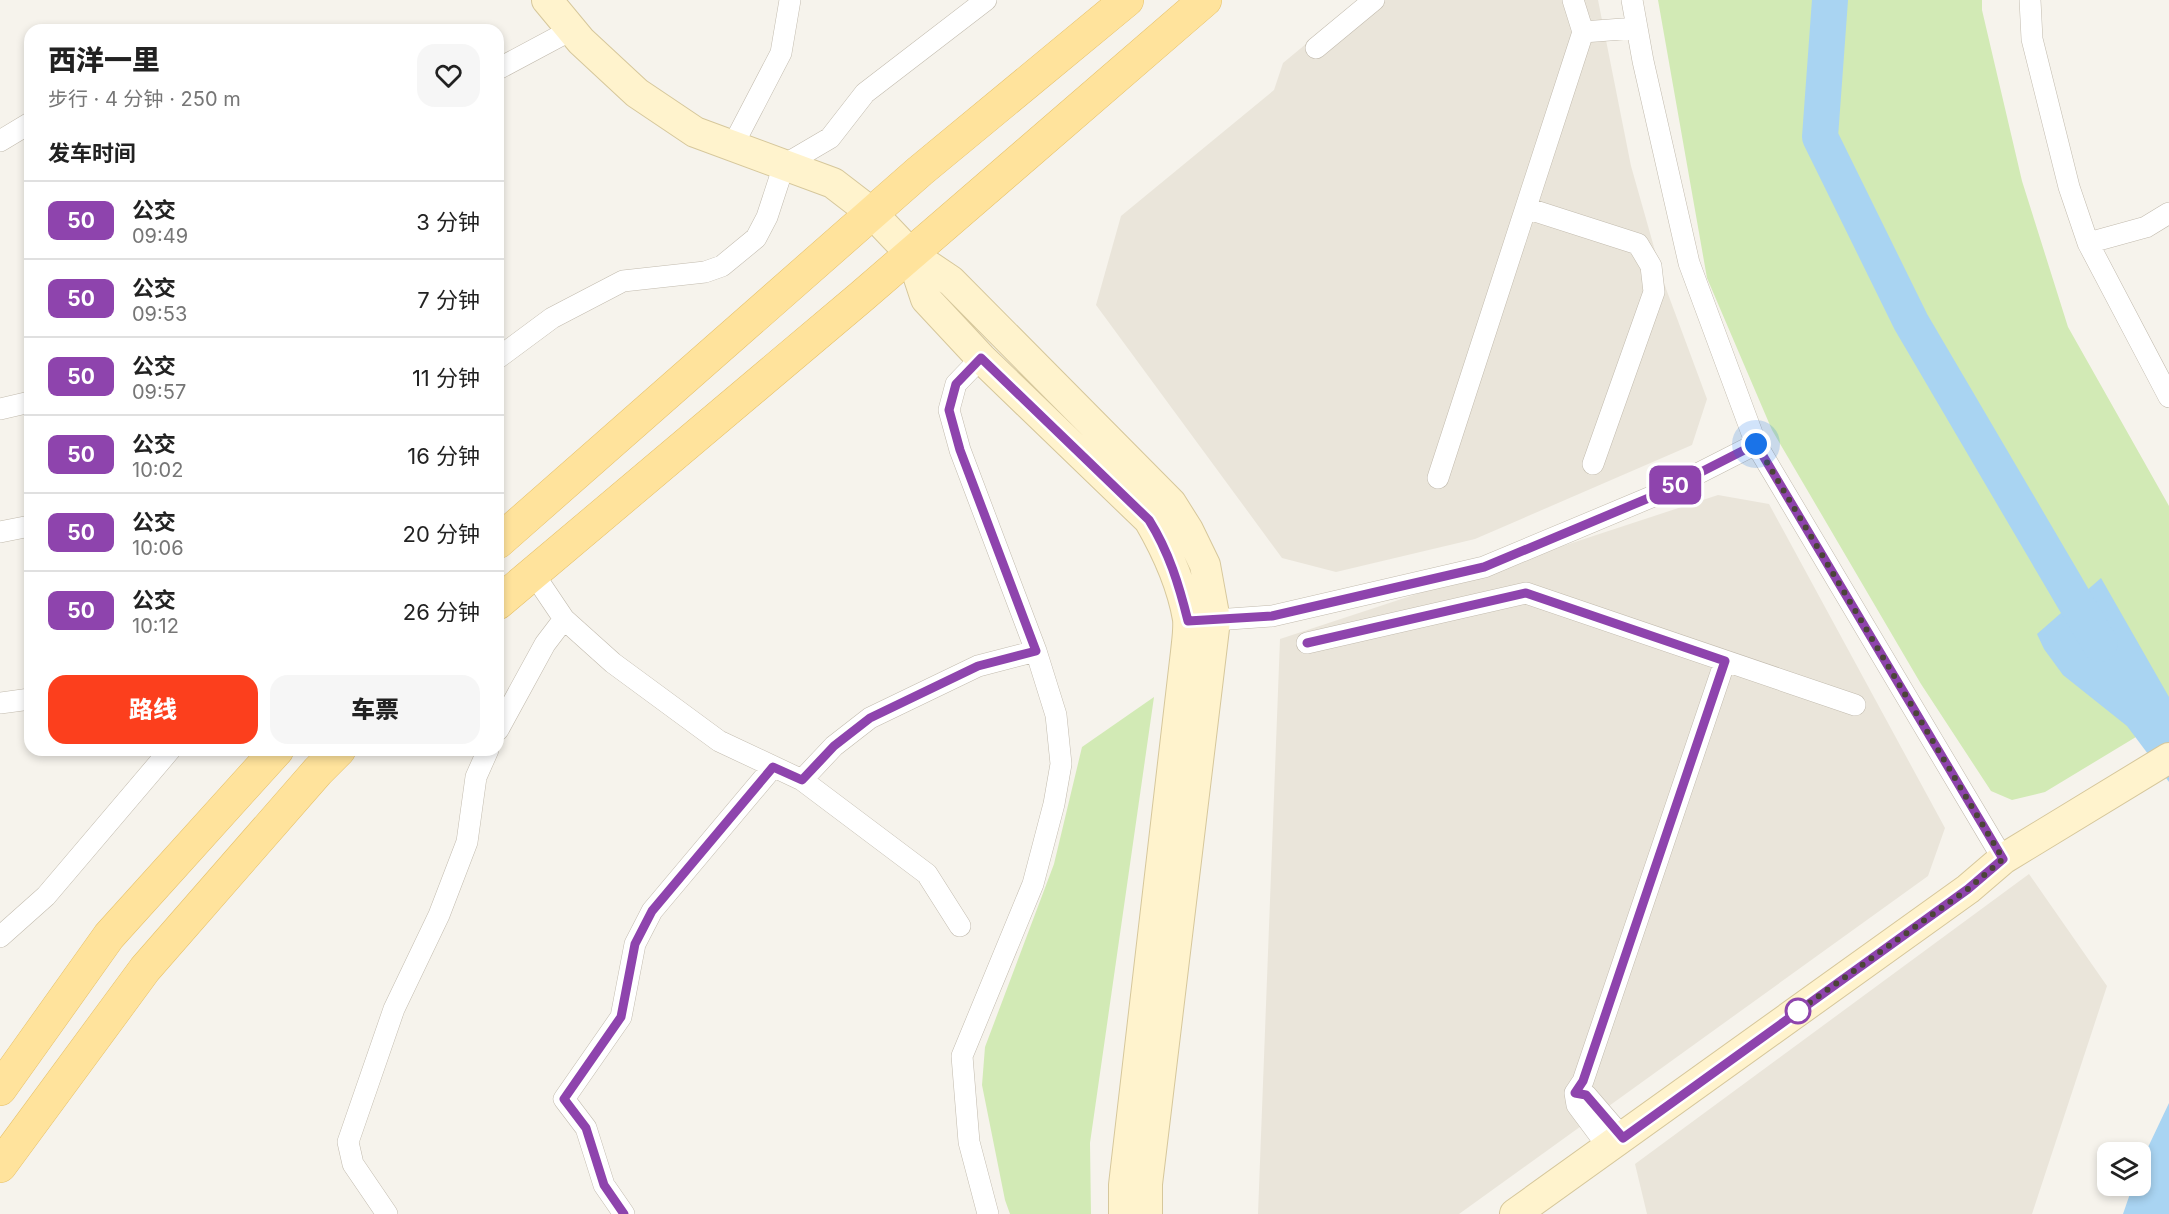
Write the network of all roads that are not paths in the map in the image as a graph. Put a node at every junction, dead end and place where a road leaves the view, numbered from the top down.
1 (547, 0) edge
2 (790, 0) edge
3 (986, 0) edge
4 (1127, 0) edge
5 (1205, 0) edge
6 (1374, 0) edge
7 (1573, 0) edge
8 (1632, 0) edge
9 (2030, 0) edge
10 (1636, 28) junction
11 (571, 30) junction
12 (1583, 32) junction
13 (1316, 48) dead end
14 (504, 66) edge
15 (24, 127) edge
16 (0, 141) edge
17 (732, 147) junction
18 (784, 165) junction
19 (1526, 207) junction
20 (872, 213) junction
21 (2169, 213) edge
22 (2088, 243) junction
23 (911, 254) junction
24 (504, 354) edge
25 (981, 358) junction
26 (2169, 397) edge
27 (24, 403) edge
28 (0, 409) edge
29 (1756, 444) junction
30 (1593, 464) dead end
31 (1438, 478) dead end
32 (24, 527) edge
33 (504, 531) edge
34 (0, 532) edge
35 (532, 573) junction
36 (504, 598) edge
37 (564, 619) junction
38 (1202, 621) junction
39 (1307, 643) dead end
40 (1036, 651) junction
41 (1725, 661) junction
42 (24, 700) edge
43 (0, 703) edge
44 (1855, 705) dead end
45 (504, 719) edge
46 (165, 756) edge
47 (272, 756) edge
48 (333, 756) edge
49 (485, 756) edge
50 (2169, 758) edge
51 (773, 767) junction
52 (802, 780) junction
53 (2003, 859) junction
54 (960, 926) dead end
55 (0, 937) edge
56 (0, 1089) edge
57 (1616, 1143) junction
58 (0, 1166) edge
59 (387, 1214) edge
60 (624, 1214) edge
61 (988, 1214) edge
62 (1124, 1214) edge
63 (1147, 1214) edge
64 (1515, 1214) edge

1 - 11 main road
2 - 17 street
3 - 18 street
4 - 20 main road
5 - 23 main road
6 - 13 street
7 - 12 street
8 - 10 street
9 - 22 street
10 - 12 street
10 - 29 street
11 - 14 street
11 - 17 main road
12 - 19 street
15 - 16 street
17 - 18 main road
18 - 20 main road
18 - 24 street
19 - 30 street
19 - 31 street
20 - 23 main road
20 - 33 main road
21 - 22 street
22 - 26 street
23 - 25 main road
23 - 35 main road
23 - 38 main road
25 - 38 main road
25 - 40 street
27 - 28 street
29 - 38 street
29 - 53 street
32 - 34 street
35 - 36 main road
35 - 37 street
37 - 45 street
37 - 51 street
38 - 62 main road
38 - 63 main road
39 - 41 street
40 - 52 street
40 - 61 street
41 - 44 street
41 - 57 street
42 - 43 street
46 - 55 street
47 - 56 main road
48 - 58 main road
49 - 59 street
50 - 53 main road
51 - 52 street
51 - 60 street
52 - 54 street
53 - 57 main road
57 - 64 main road

